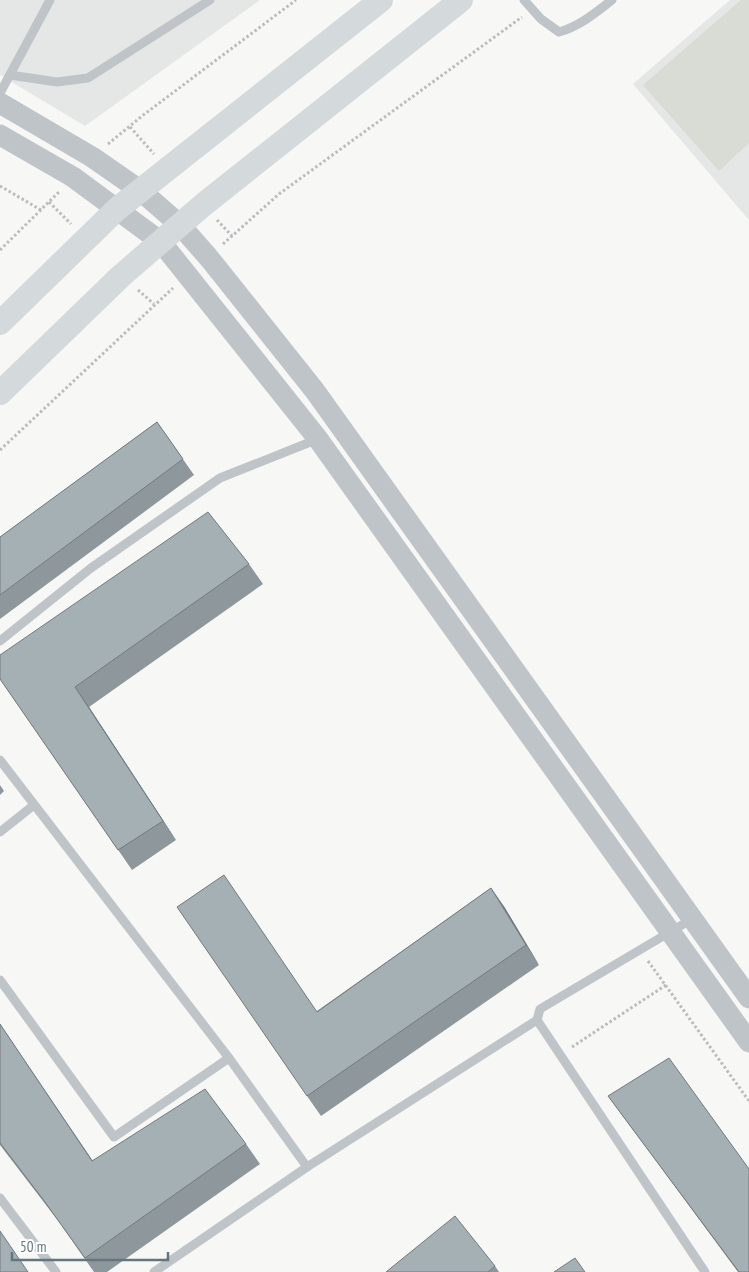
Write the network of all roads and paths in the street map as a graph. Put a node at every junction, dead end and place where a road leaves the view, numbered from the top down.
1 (50, 0) edge
2 (210, 0) edge
3 (296, 0) edge
4 (461, 0) edge
5 (524, 0) edge
6 (612, 0) edge
7 (379, 1) edge
8 (532, 10) junction
9 (10, 75) junction
10 (0, 92) edge
11 (0, 103) edge
12 (0, 135) edge
13 (92, 157) junction
14 (73, 177) junction
15 (0, 186) edge
16 (141, 191) junction
17 (117, 209) junction
18 (41, 210) junction
19 (180, 225) junction
20 (160, 242) junction
21 (0, 250) edge
22 (209, 258) junction
23 (187, 276) junction
24 (0, 323) edge
25 (0, 393) edge
26 (318, 439) junction
27 (0, 450) edge
28 (0, 641) edge
29 (0, 760) edge
30 (34, 805) junction
31 (0, 832) edge
32 (692, 919) junction
33 (670, 932) junction
34 (640, 950) junction
35 (0, 980) edge
36 (666, 986) junction
37 (749, 998) edge
38 (536, 1020) junction
39 (749, 1042) edge
40 (560, 1055) junction
41 (229, 1058) junction
42 (749, 1101) edge
43 (307, 1167) junction
44 (0, 1198) edge
45 (56, 1272) edge
46 (154, 1272) edge
47 (705, 1272) edge

1 - 9 lane
2 - 9 lane
3 - 13 path
4 - 19 main road
5 - 8 lane
6 - 8 lane
7 - 16 main road
8 - 22 path
9 - 10 lane
11 - 13 street
12 - 14 street
13 - 16 street
14 - 17 street
14 - 18 path
15 - 18 path
16 - 17 main road
16 - 19 street
17 - 20 street
17 - 24 main road
18 - 21 path
19 - 20 main road
19 - 22 street
20 - 23 street
20 - 25 main road
22 - 32 street
23 - 26 street
23 - 27 path
26 - 28 lane
26 - 33 street
29 - 30 lane
30 - 31 lane
30 - 41 lane
32 - 33 lane
32 - 37 street
33 - 34 lane
33 - 39 street
34 - 36 path
34 - 38 lane
35 - 41 lane
36 - 40 path
36 - 42 path
38 - 40 lane
38 - 43 lane
40 - 47 lane
41 - 43 lane
43 - 46 lane
44 - 45 lane

